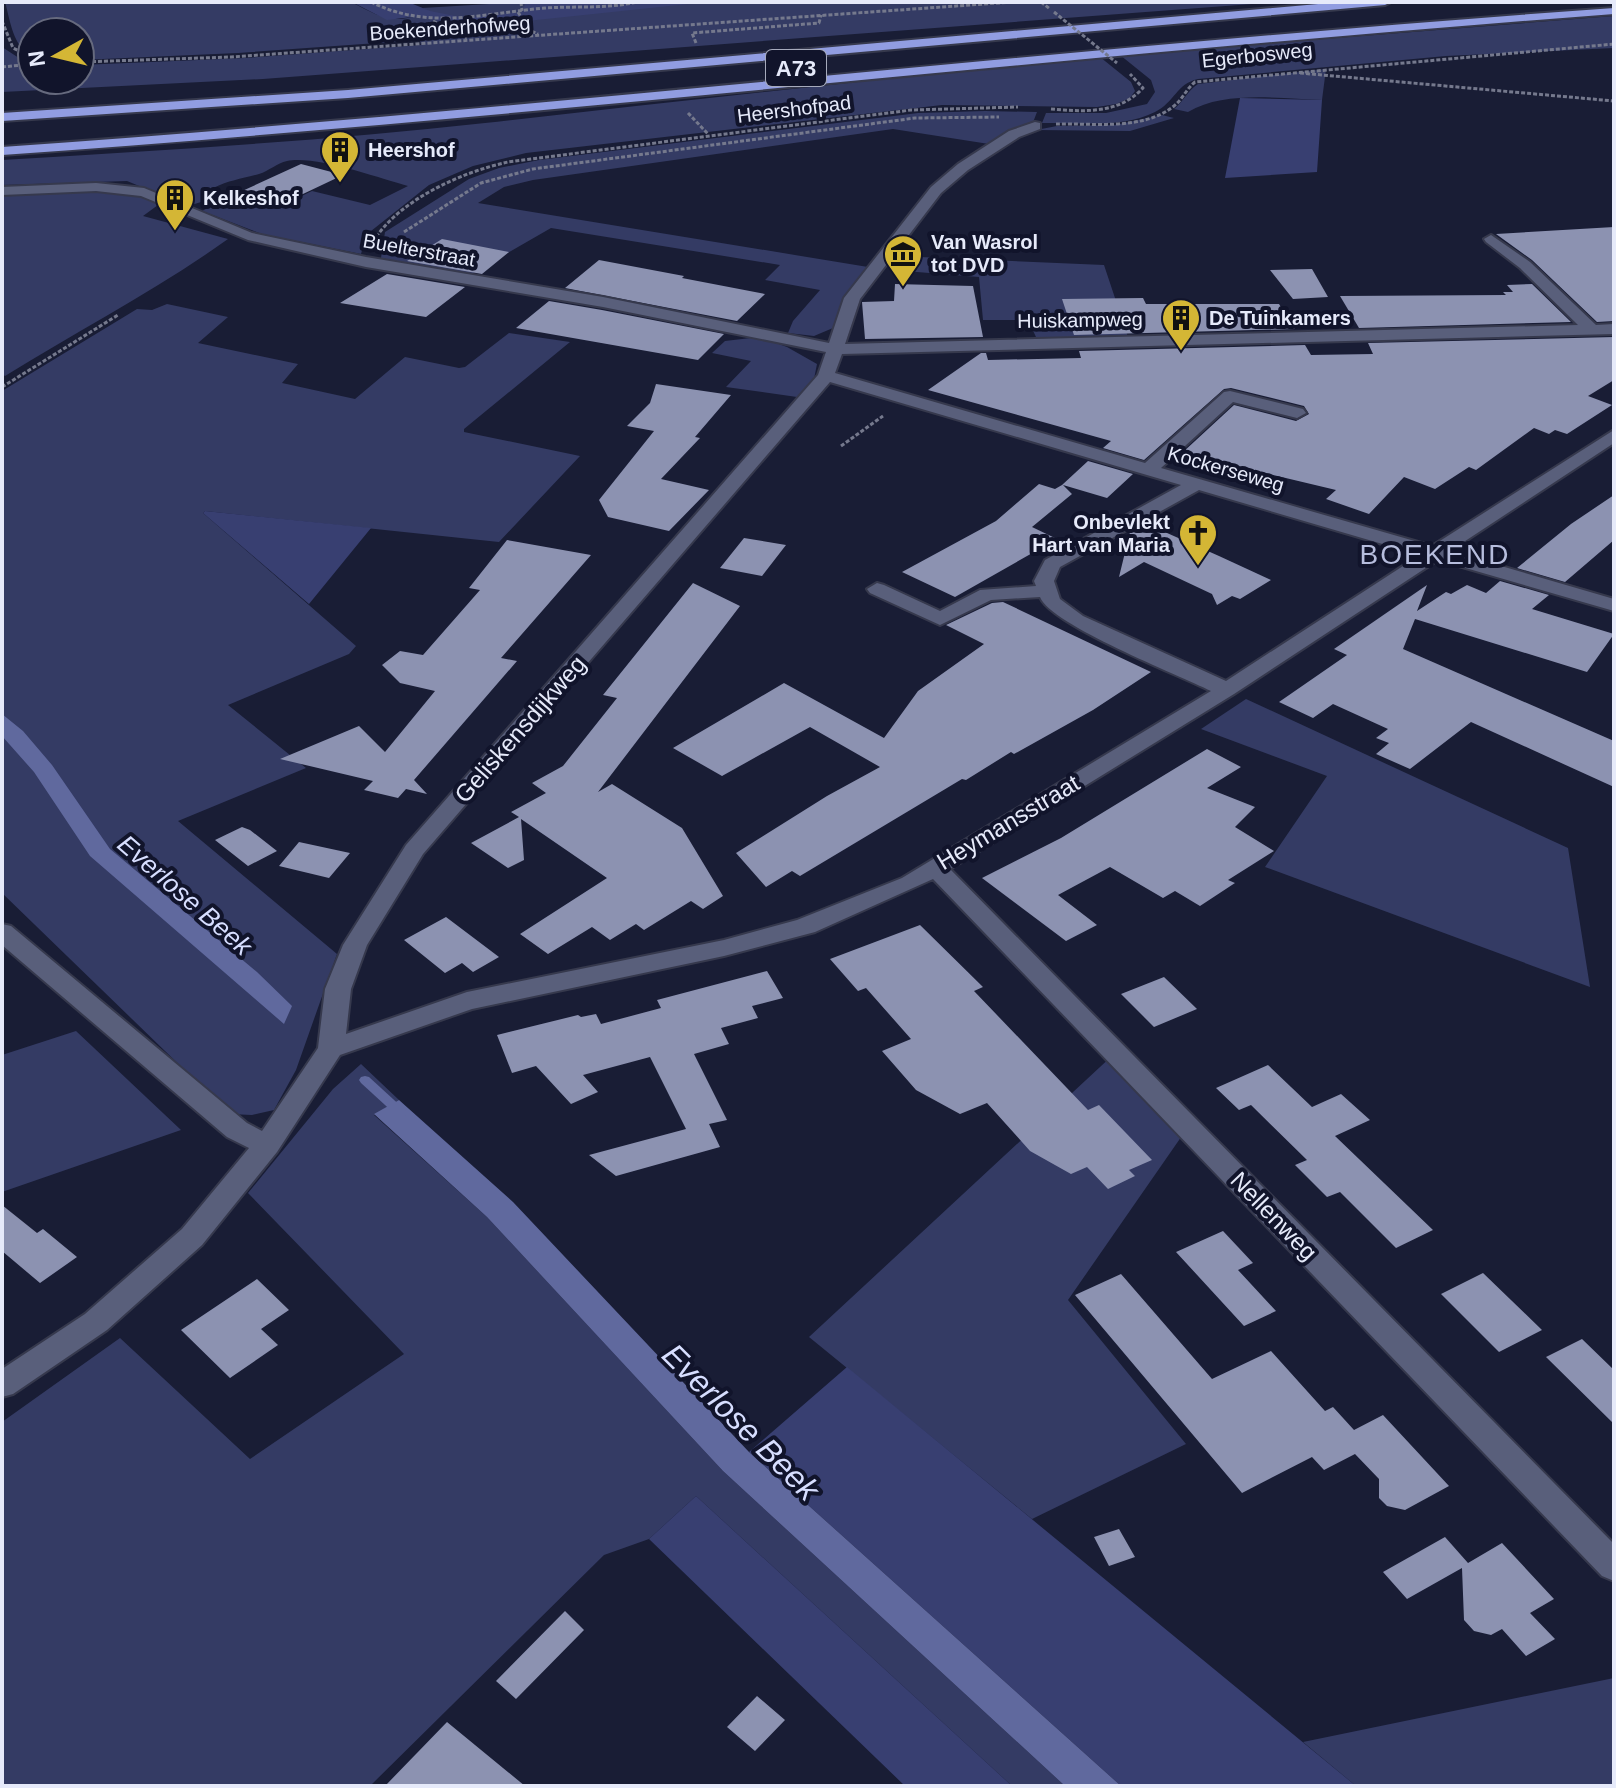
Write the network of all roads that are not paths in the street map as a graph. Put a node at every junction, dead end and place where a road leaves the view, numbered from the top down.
1 (1385, 2) edge
2 (1591, 2) edge
3 (1614, 11) edge
4 (1024, 30) junction
5 (229, 88) dead end
6 (120, 96) dead end
7 (2, 103) edge
8 (2, 117) edge
9 (1035, 126) road end
10 (50, 133) dead end
11 (2, 151) edge
12 (2, 191) edge
13 (1491, 239) dead end
14 (1591, 329) junction
15 (1614, 329) edge
16 (835, 349) junction
17 (826, 376) junction
18 (1297, 413) dead end
19 (1614, 435) edge
20 (1148, 470) junction
21 (1196, 484) junction
22 (1438, 553) junction
23 (877, 589) dead end
24 (1047, 591) junction
25 (1614, 605) edge
26 (1227, 690) junction
27 (935, 867) junction
28 (2, 932) edge
29 (331, 1049) junction
30 (267, 1145) junction
31 (2, 1385) edge
32 (1614, 1566) edge

1 - 4 highway, A73
2 - 10 highway, A73
3 - 11 highway, A73
4 - 5 highway, A73
4 - 8 highway, A73
6 - 7 highway
9 - 16 street
12 - 16 street, Buelterstraat
13 - 14 street
14 - 15 street, Huiskampweg
14 - 16 street, Huiskampweg
16 - 17 street, Geliskensdijkweg
17 - 20 street, Kockerseweg
17 - 29 street, Geliskensdijkweg
18 - 20 street
19 - 22 street, Heymansstraat
20 - 21 street, Kockerseweg
21 - 22 street, Kockerseweg
21 - 24 street
22 - 25 street, Kockerseweg
22 - 26 street, Heymansstraat
23 - 24 street
24 - 26 street
26 - 27 street, Heymansstraat
27 - 29 street, Heymansstraat
27 - 32 street, Nellenweg
28 - 30 street
29 - 30 street, Geliskensdijkweg
30 - 31 street, Geliskensdijkweg

